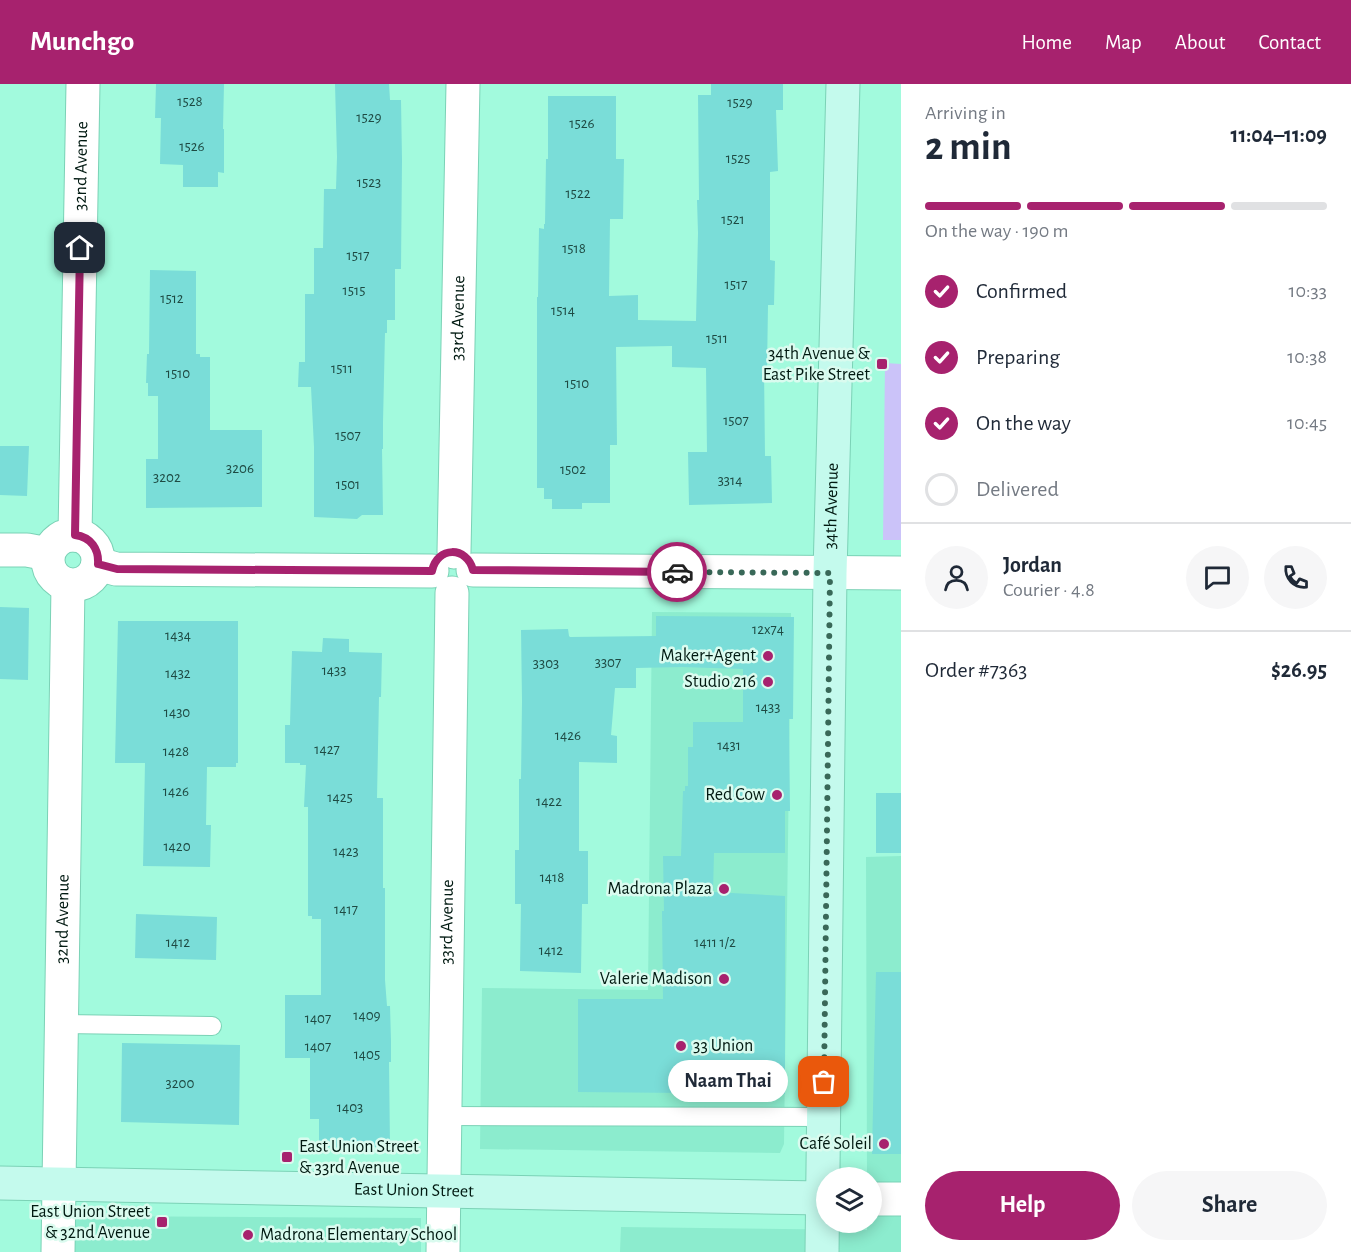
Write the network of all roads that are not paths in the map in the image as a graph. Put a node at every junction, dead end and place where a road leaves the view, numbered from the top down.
1 (83, 84) edge
2 (463, 84) edge
3 (843, 84) edge
4 (75, 535) junction
5 (0, 550) edge
6 (48, 554) junction
7 (98, 564) junction
8 (453, 572) junction
9 (830, 573) junction
10 (901, 573) edge
11 (68, 585) junction
12 (62, 1024) junction
13 (212, 1026) dead end
14 (445, 1116) junction
15 (823, 1117) junction
16 (824, 1167) edge
17 (0, 1183) edge
18 (59, 1184) junction
19 (444, 1192) junction
20 (816, 1198) edge
21 (882, 1199) edge
22 (901, 1199) edge
23 (823, 1233) edge
24 (58, 1252) edge
25 (443, 1252) edge
26 (822, 1252) edge

1 - 4 street, 32nd Avenue
2 - 8 street, 33rd Avenue
3 - 9 street, 34th Avenue
4 - 6 street
4 - 7 street
5 - 6 street
6 - 11 street
7 - 8 street
7 - 11 street
8 - 9 street
8 - 14 street, 33rd Avenue
9 - 10 street
9 - 15 street, 34th Avenue
11 - 12 street, 32nd Avenue
12 - 13 lane
12 - 18 street, 32nd Avenue
14 - 15 lane
14 - 19 street, 33rd Avenue
15 - 16 street, 34th Avenue
17 - 18 street, East Union Street
18 - 19 street, East Union Street
18 - 24 street, 32nd Avenue
19 - 20 street, East Union Street
19 - 25 street, 33rd Avenue
21 - 22 street
23 - 26 street, 34th Avenue

